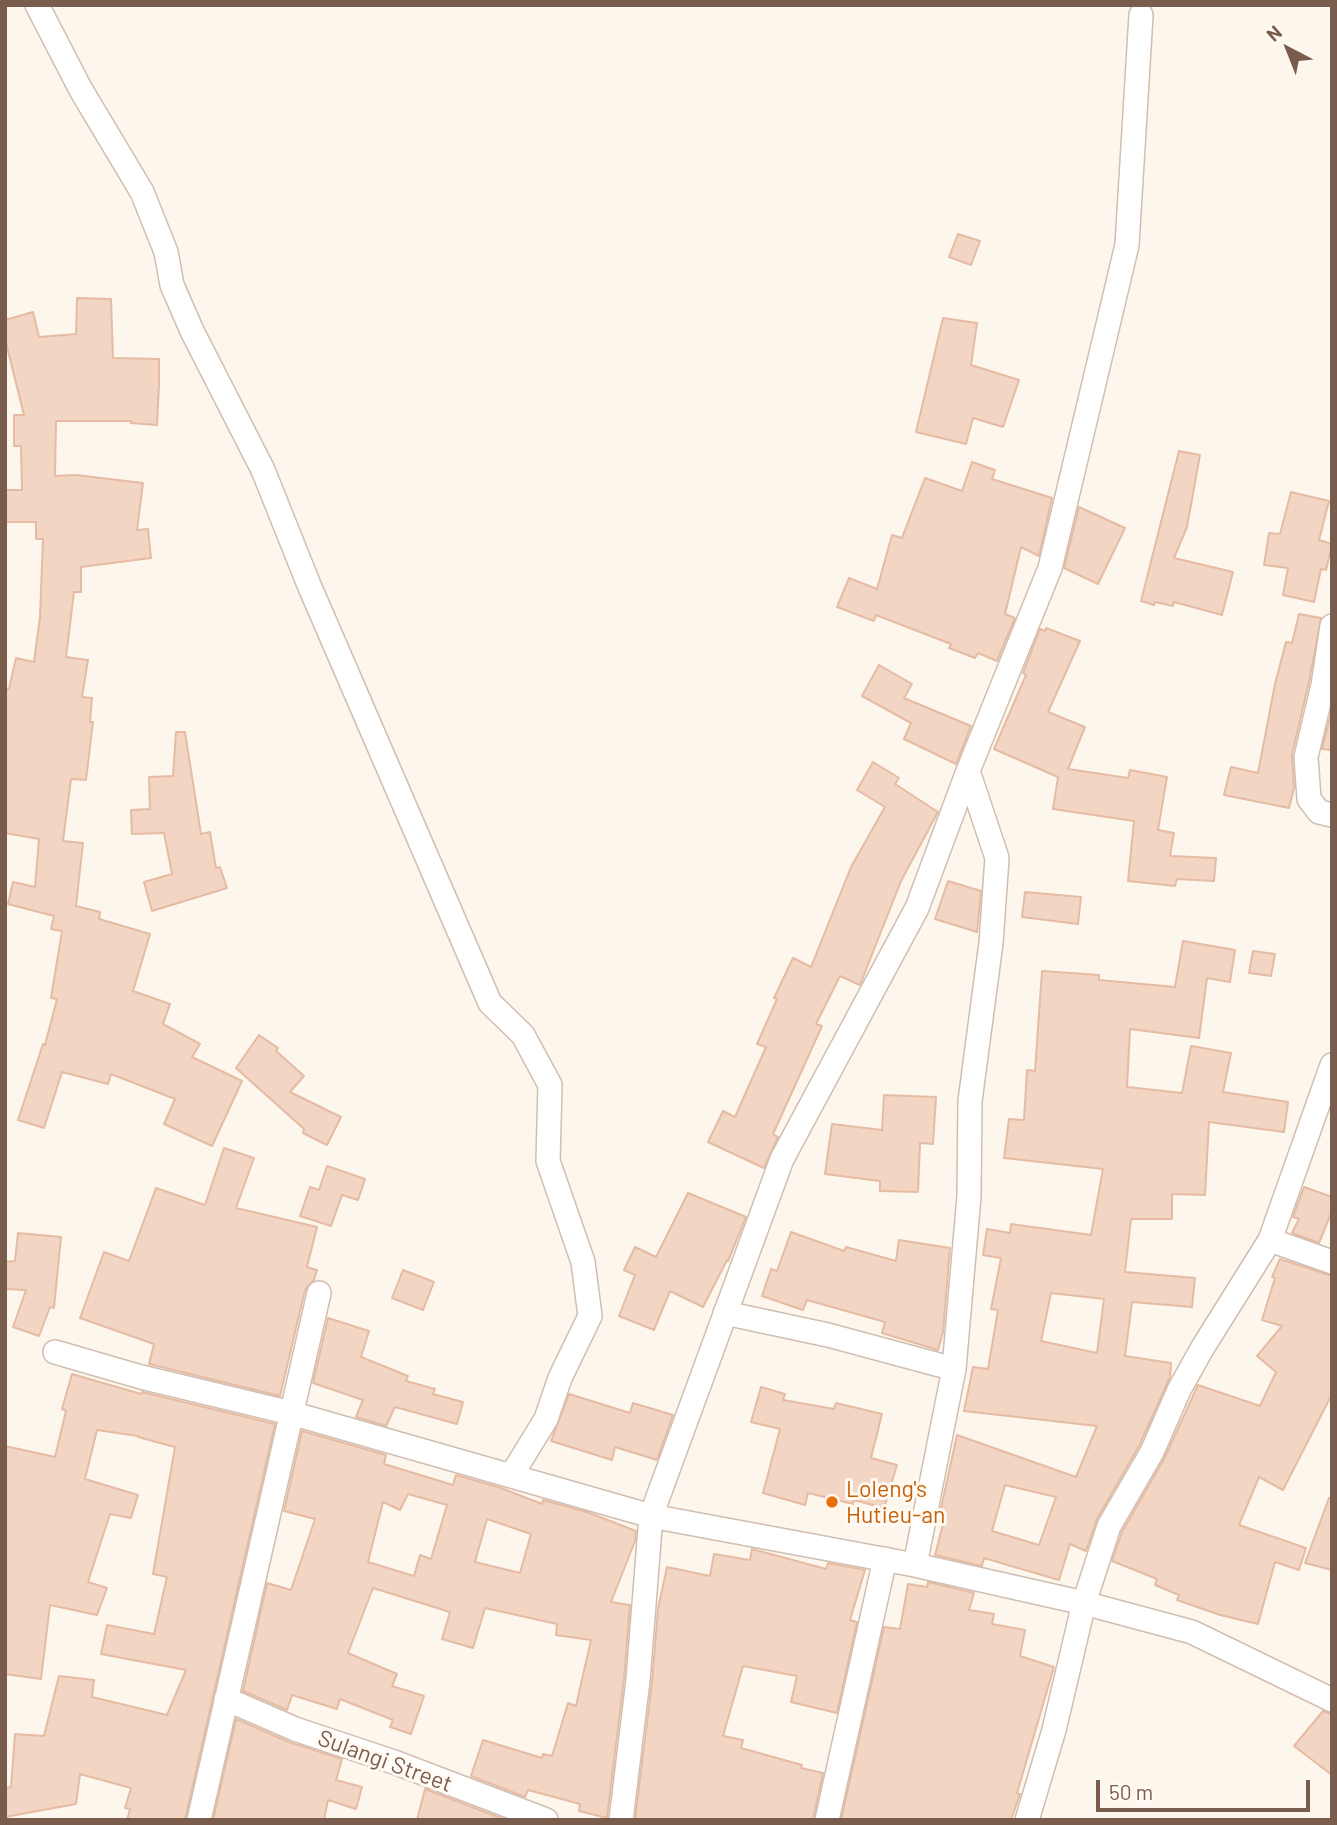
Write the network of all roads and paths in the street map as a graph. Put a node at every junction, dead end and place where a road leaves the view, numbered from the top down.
1 (37, 5) edge
2 (1141, 15) dead end
3 (1332, 626) edge
4 (968, 771) junction
5 (1332, 815) edge
6 (1332, 1065) edge
7 (1270, 1240) junction
8 (1332, 1262) edge
9 (319, 1293) dead end
10 (725, 1313) junction
11 (55, 1352) dead end
12 (954, 1369) junction
13 (291, 1413) junction
14 (511, 1476) junction
15 (651, 1516) junction
16 (886, 1559) junction
17 (915, 1565) junction
18 (1084, 1602) junction
19 (226, 1699) junction
20 (1332, 1700) edge
21 (199, 1820) edge
22 (546, 1820) edge
23 (621, 1820) edge
24 (827, 1820) edge
25 (1027, 1820) edge

1 - 14 street
2 - 4 street
3 - 5 street
4 - 10 street
4 - 12 street
6 - 7 street
7 - 8 street
7 - 18 street
9 - 13 street
10 - 12 street
10 - 15 street
11 - 13 street
12 - 17 street
13 - 14 street
13 - 19 street
14 - 15 street
15 - 16 street
15 - 23 street
16 - 17 street
16 - 24 street
17 - 18 street
18 - 20 street
18 - 25 street
19 - 21 street
19 - 22 street, Sulangi Street

